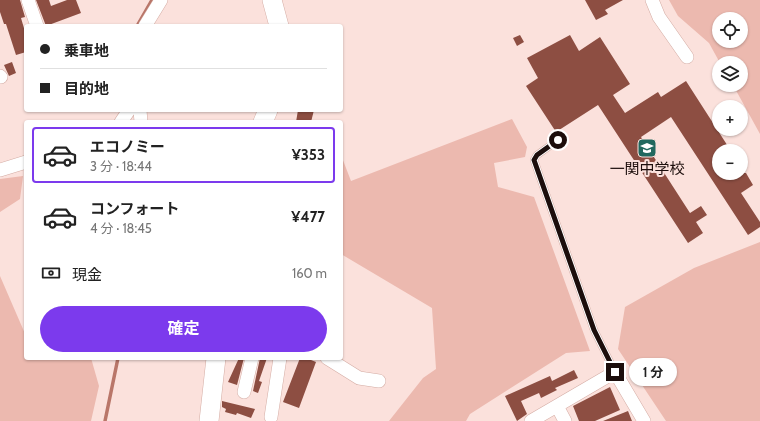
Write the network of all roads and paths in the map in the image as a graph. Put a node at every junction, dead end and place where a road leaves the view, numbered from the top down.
1 (28, 0) edge
2 (161, 0) edge
3 (272, 0) edge
4 (652, 0) edge
5 (36, 24) edge
6 (146, 24) edge
7 (278, 24) edge
8 (687, 57) dead end
9 (558, 140) dead end
10 (24, 163) edge
11 (0, 170) edge
12 (216, 360) edge
13 (252, 360) edge
14 (280, 360) edge
15 (330, 360) edge
16 (615, 372) junction
17 (379, 381) dead end
18 (244, 392) dead end
19 (557, 406) junction
20 (271, 417) dead end
21 (209, 421) edge
22 (531, 421) edge
23 (565, 421) edge
24 (644, 421) edge

1 - 5 street
2 - 6 street
3 - 7 street
4 - 8 street
9 - 16 lane
10 - 11 street
12 - 21 street
13 - 18 street
14 - 20 street
15 - 17 street
16 - 19 street
16 - 24 street
19 - 22 street
19 - 23 street

